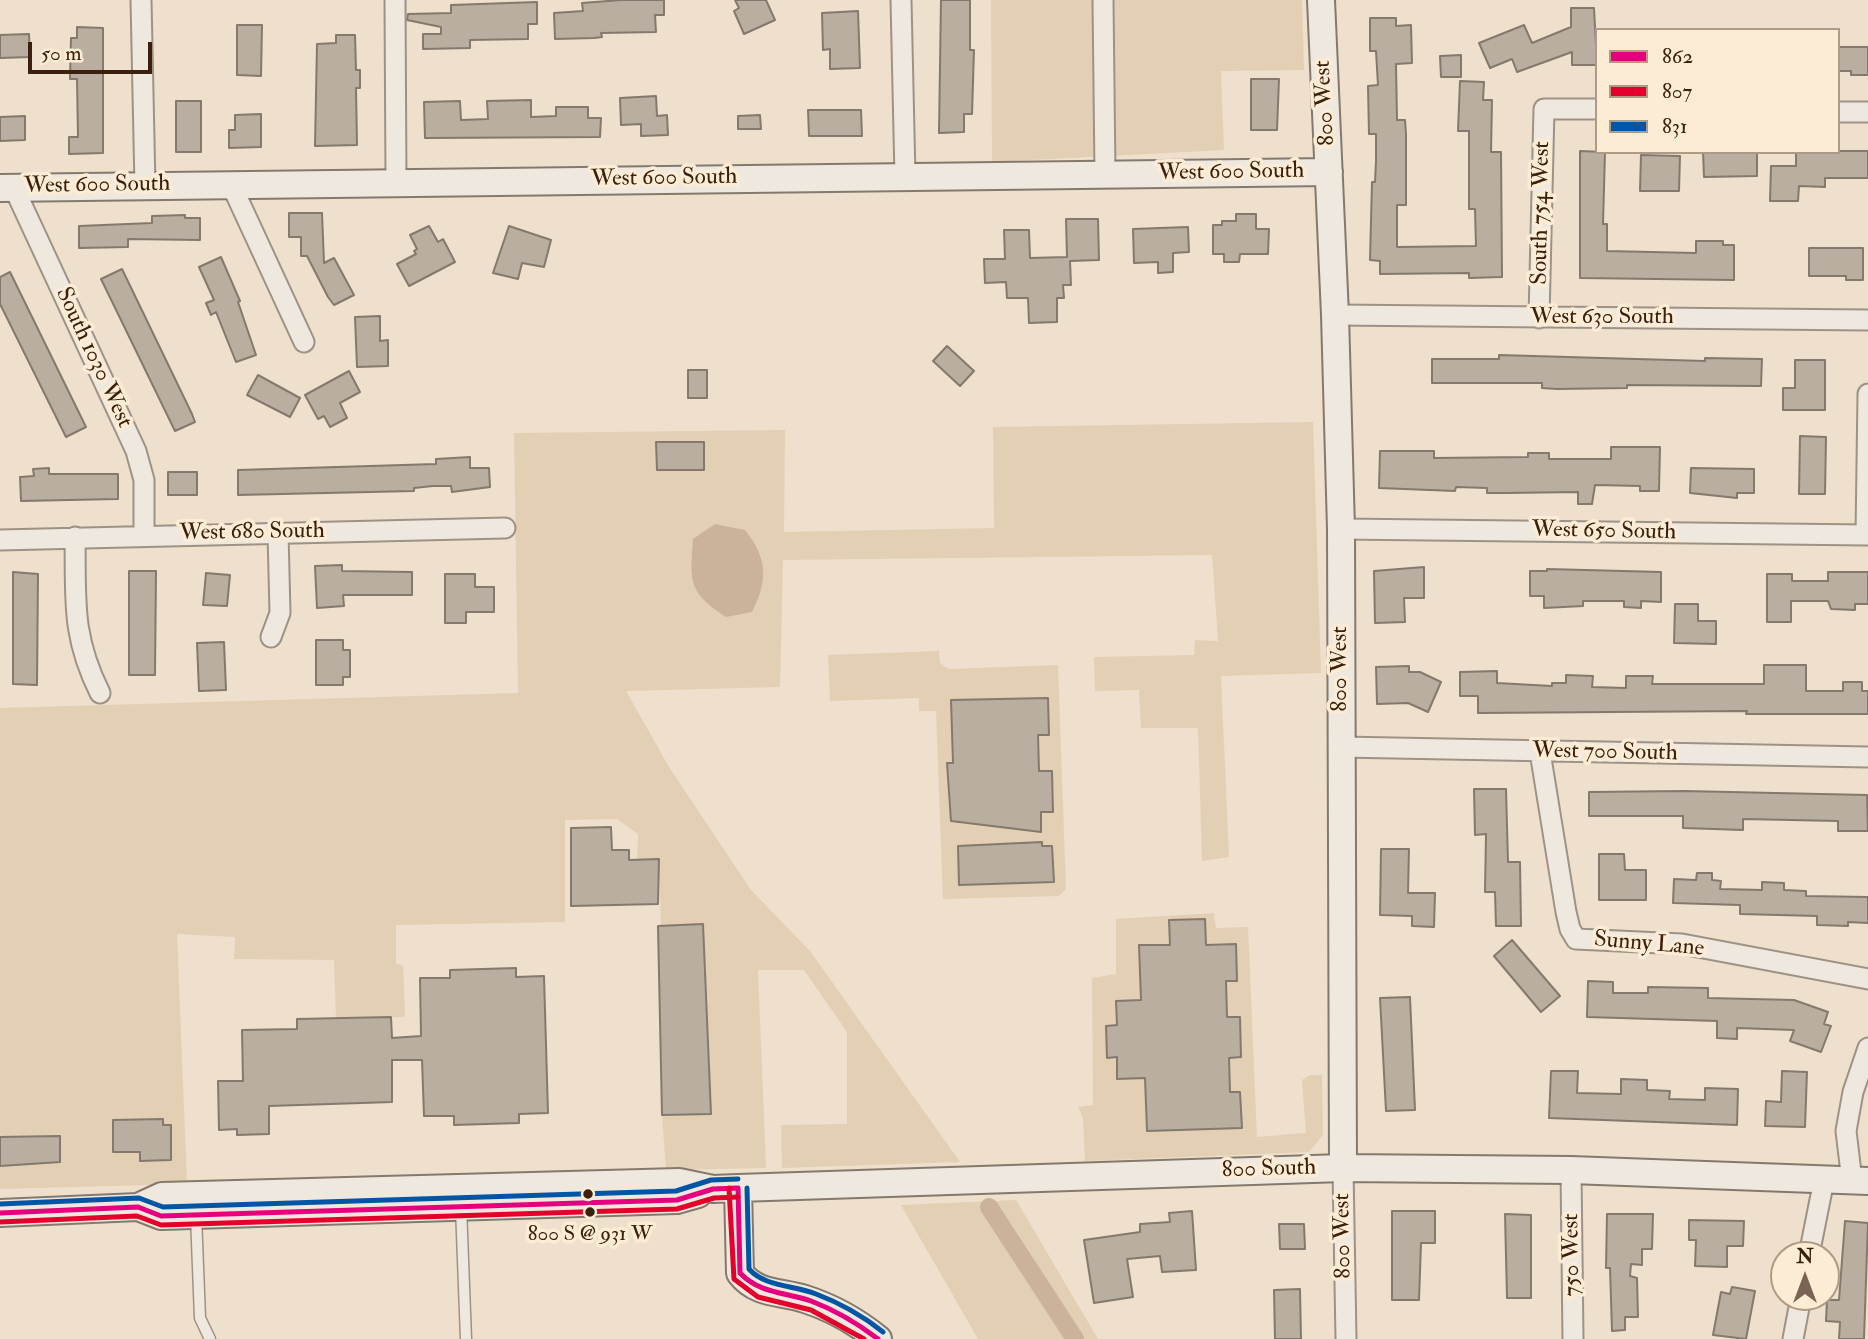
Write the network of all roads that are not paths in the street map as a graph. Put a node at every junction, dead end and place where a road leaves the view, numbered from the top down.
1 (141, 0) edge
2 (395, 0) edge
3 (901, 0) edge
4 (1103, 0) edge
5 (1321, 0) edge
6 (1595, 110) edge
7 (1840, 112) edge
8 (1868, 113) edge
9 (1329, 172) junction
10 (1105, 174) junction
11 (905, 176) junction
12 (396, 182) junction
13 (230, 184) junction
14 (145, 186) junction
15 (7, 188) edge
16 (1335, 315) junction
17 (1539, 318) junction
18 (1868, 320) edge
19 (304, 342) dead end
20 (1868, 394) edge
21 (505, 528) dead end
22 (1341, 529) junction
23 (278, 533) junction
24 (144, 535) junction
25 (1867, 535) edge
26 (75, 537) junction
27 (0, 540) edge
28 (271, 637) dead end
29 (100, 693) dead end
30 (1341, 747) junction
31 (1540, 752) junction
32 (1868, 757) edge
33 (1868, 979) edge
34 (1868, 1048) edge
35 (1343, 1168) junction
36 (1571, 1170) junction
37 (1824, 1180) junction
38 (1860, 1181) edge
39 (725, 1189) junction
40 (252, 1194) junction
41 (524, 1195) junction
42 (138, 1207) junction
43 (461, 1207) junction
44 (0, 1213) edge
45 (196, 1214) junction
46 (1812, 1241) edge
47 (1798, 1311) edge
48 (210, 1339) edge
49 (466, 1339) edge
50 (878, 1339) edge
51 (1346, 1339) edge
52 (1573, 1339) edge
53 (1793, 1339) edge

1 - 14 street
2 - 12 street
3 - 11 street
4 - 10 street
5 - 9 street, 800 West
6 - 17 street, South 754 West
7 - 8 street
9 - 10 street, West 600 South
9 - 16 street, 800 West
10 - 11 street, West 600 South
11 - 12 street, West 600 South
12 - 13 street, West 600 South
13 - 14 street, West 600 South
13 - 19 street
14 - 15 street, West 600 South
15 - 24 street, South 1030 West
16 - 17 street, West 630 South
16 - 22 street, 800 West
17 - 18 street, West 630 South
20 - 25 street
21 - 23 street, West 680 South
22 - 25 street, West 650 South
22 - 30 street, 800 West
23 - 24 street, West 680 South
23 - 28 street
24 - 26 street, West 680 South
26 - 27 street, West 680 South
26 - 29 street
30 - 31 street, West 700 South
30 - 35 street, 800 West
31 - 32 street, West 700 South
31 - 33 street, Sunny Lane
34 - 38 street
35 - 36 street, 800 South
35 - 39 street, 800 South
35 - 51 street, 800 West
36 - 37 street, 800 South
36 - 52 street, 750 West
37 - 38 street, 800 South
37 - 46 street
39 - 41 street, 800 South
39 - 50 street
40 - 41 street, 800 South
40 - 42 street, 800 South
40 - 45 street
41 - 43 street, 800 South
42 - 44 street, 800 South
42 - 45 street, 800 South
43 - 45 street, 800 South
43 - 49 lane
45 - 48 lane
47 - 53 street

